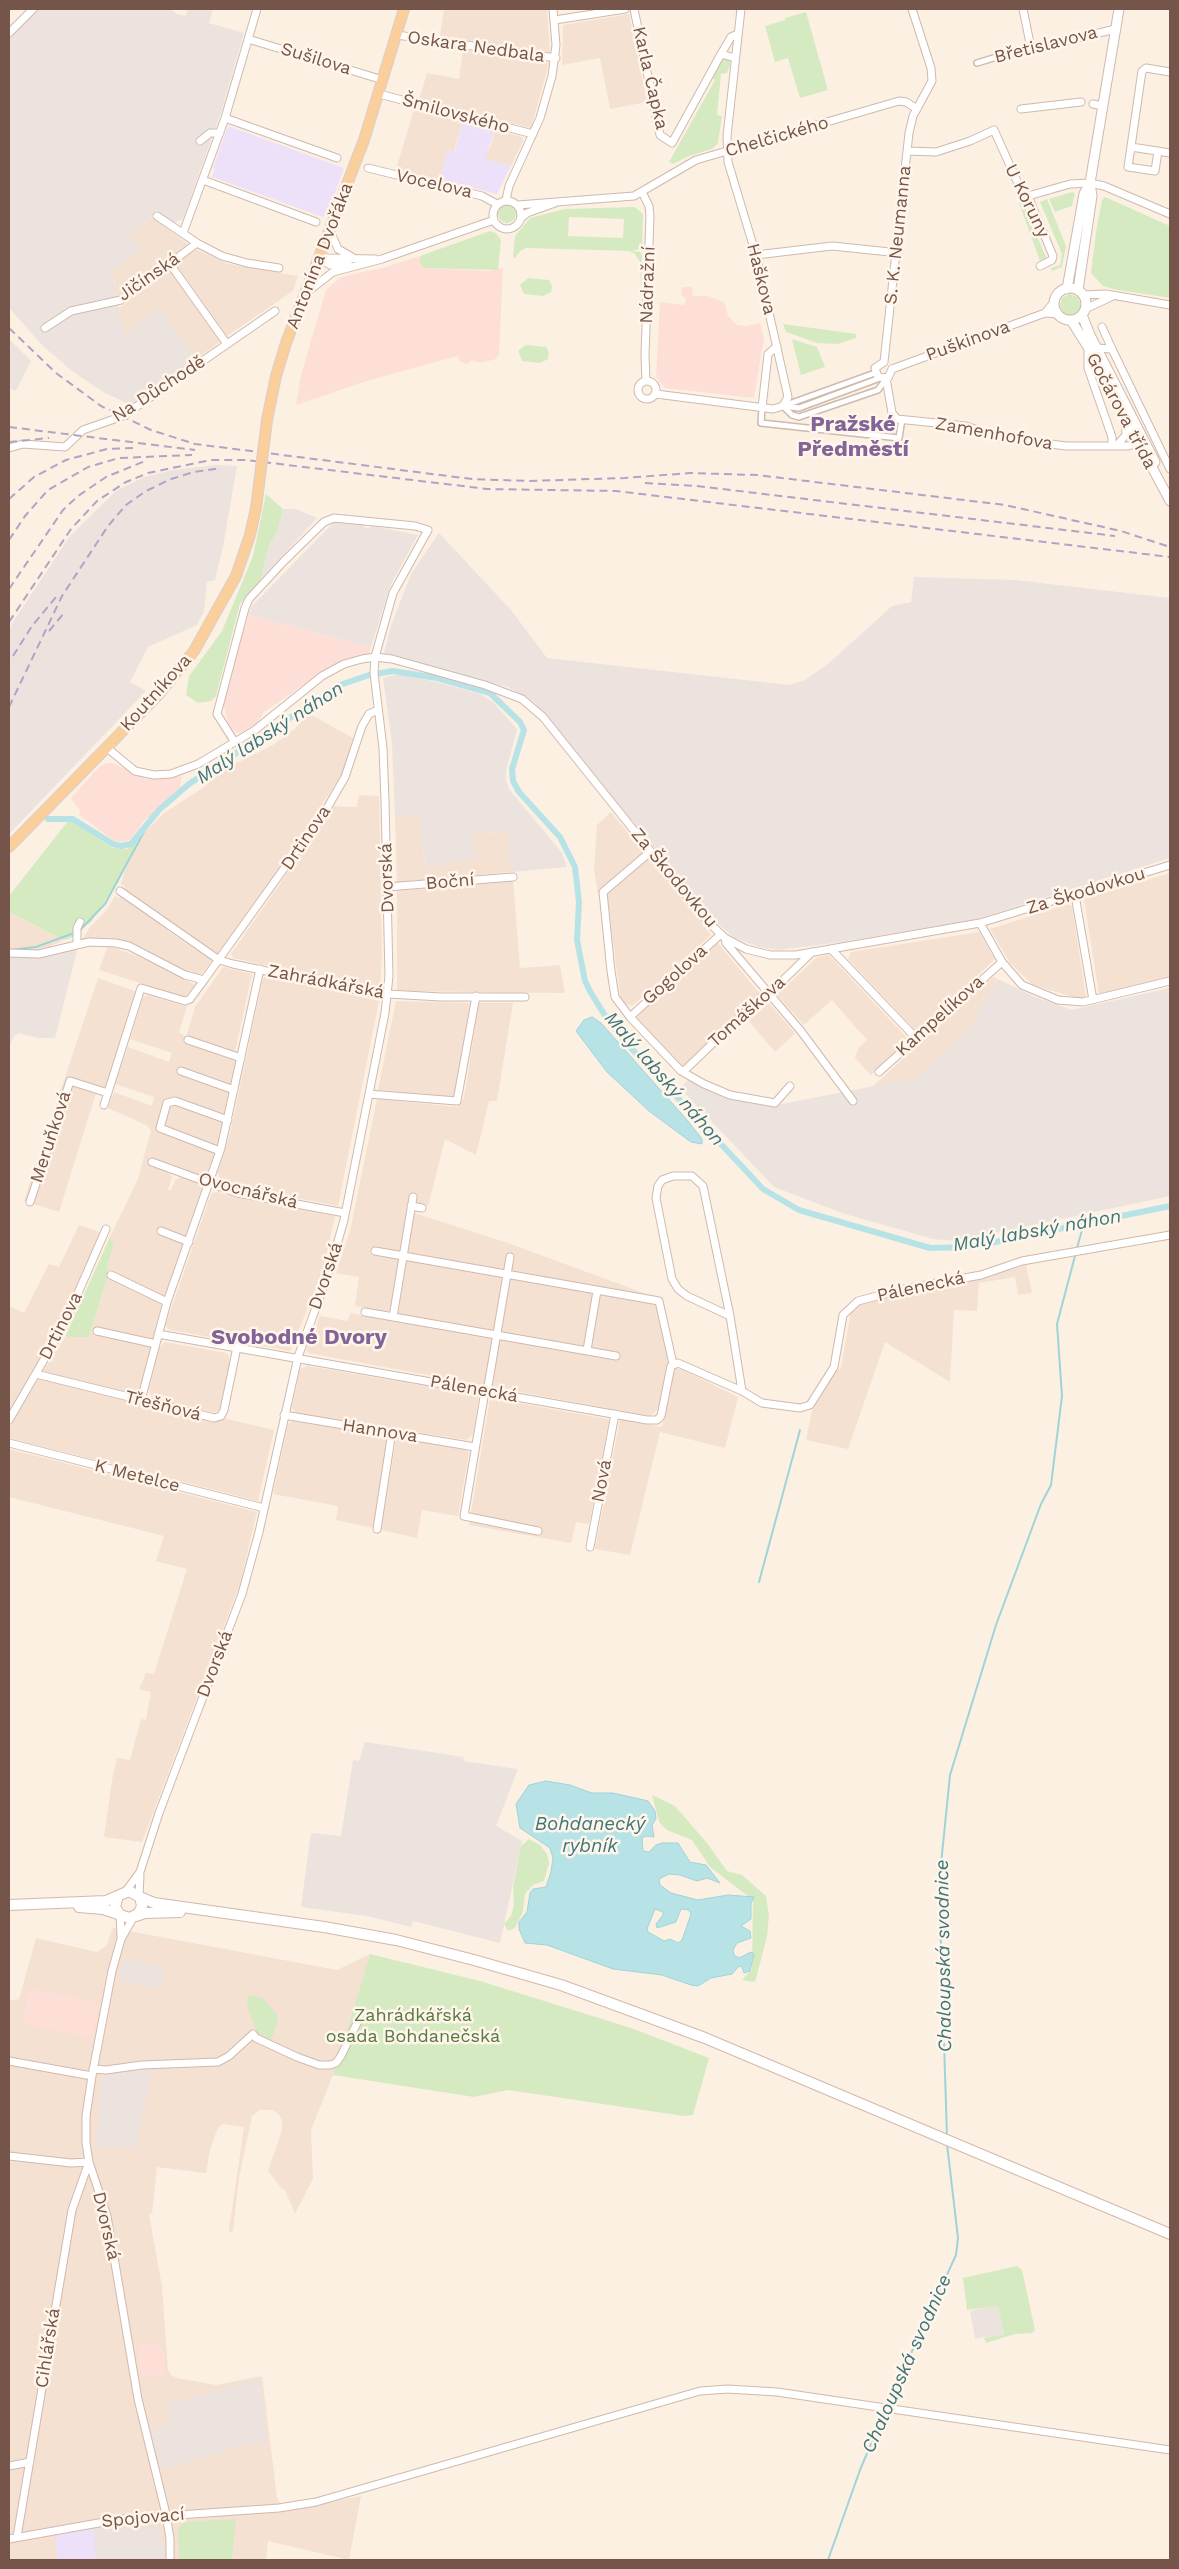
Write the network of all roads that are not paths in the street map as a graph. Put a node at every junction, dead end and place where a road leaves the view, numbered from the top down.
1 (33, 9) edge
2 (256, 9) edge
3 (404, 9) edge
4 (553, 9) edge
5 (625, 9) edge
6 (634, 9) edge
7 (741, 9) edge
8 (912, 9) edge
9 (1023, 9) edge
10 (1119, 9) edge
11 (555, 20) junction
12 (1116, 29) junction
13 (9, 33) edge
14 (738, 34) junction
15 (397, 35) junction
16 (248, 39) junction
17 (1031, 48) junction
18 (721, 54) junction
19 (1000, 56) joint
20 (556, 58) junction
21 (735, 58) junction
22 (977, 63) dead end
23 (1170, 72) edge
24 (383, 80) junction
25 (379, 94) junction
26 (1081, 102) dead end
27 (1093, 104) dead end
28 (1103, 106) junction
29 (917, 109) junction
30 (1021, 109) dead end
31 (225, 118) junction
32 (220, 133) junction
33 (533, 134) junction
34 (200, 141) dead end
35 (1131, 147) junction
36 (907, 151) junction
37 (1158, 151) junction
38 (727, 152) junction
39 (1170, 153) edge
40 (337, 158) dead end
41 (368, 168) dead end
42 (202, 180) junction
43 (1090, 183) junction
44 (642, 192) junction
45 (1028, 196) junction
46 (506, 200) junction
47 (563, 200) junction
48 (497, 204) junction
49 (518, 205) junction
50 (1170, 214) edge
51 (157, 216) dead end
52 (521, 218) junction
53 (494, 220) junction
54 (316, 222) dead end
55 (330, 231) junction
56 (183, 233) junction
57 (197, 243) junction
58 (890, 252) dead end
59 (756, 255) junction
60 (321, 258) junction
61 (354, 258) junction
62 (382, 259) junction
63 (170, 264) junction
64 (359, 265) junction
65 (1040, 266) dead end
66 (279, 268) dead end
67 (1066, 289) junction
68 (1080, 292) junction
69 (304, 295) junction
70 (1111, 296) junction
71 (1054, 302) junction
72 (1170, 305) edge
73 (275, 311) dead end
74 (1084, 312) junction
75 (1045, 313) junction
76 (1058, 314) junction
77 (1071, 320) junction
78 (1102, 327) dead end
79 (45, 328) dead end
80 (227, 344) junction
81 (777, 346) junction
82 (1092, 347) junction
83 (1112, 348) junction
84 (884, 362) junction
85 (892, 369) junction
86 (880, 376) junction
87 (646, 381) junction
88 (656, 394) junction
89 (783, 406) junction
90 (762, 408) junction
91 (1122, 411) junction
92 (899, 419) junction
93 (1140, 431) junction
94 (1138, 443) junction
95 (1114, 446) junction
96 (9, 448) edge
97 (1170, 469) edge
98 (256, 508) joint
99 (376, 657) junction
100 (378, 710) junction
101 (234, 741) junction
102 (106, 747) junction
103 (9, 847) edge
104 (650, 852) junction
105 (1170, 865) edge
106 (513, 877) dead end
107 (387, 888) junction
108 (120, 891) dead end
109 (1074, 895) junction
110 (80, 922) dead end
111 (980, 924) junction
112 (723, 936) junction
113 (77, 944) junction
114 (832, 949) junction
115 (812, 952) junction
116 (9, 953) edge
117 (219, 960) junction
118 (1002, 962) junction
119 (260, 969) junction
120 (204, 980) junction
121 (1170, 981) edge
122 (770, 994) junction
123 (387, 995) junction
124 (476, 996) junction
125 (525, 997) dead end
126 (1093, 1000) junction
127 (630, 1017) junction
128 (915, 1037) junction
129 (188, 1040) dead end
130 (241, 1058) junction
131 (182, 1071) dead end
132 (681, 1071) junction
133 (879, 1072) dead end
134 (790, 1086) dead end
135 (234, 1090) junction
136 (108, 1093) junction
137 (369, 1094) junction
138 (853, 1101) dead end
139 (104, 1105) dead end
140 (228, 1120) junction
141 (220, 1151) junction
142 (152, 1162) dead end
143 (210, 1184) junction
144 (413, 1197) dead end
145 (30, 1202) dead end
146 (411, 1206) junction
147 (422, 1208) dead end
148 (345, 1213) junction
149 (106, 1229) dead end
150 (161, 1231) dead end
151 (1170, 1235) edge
152 (189, 1242) junction
153 (374, 1251) dead end
154 (403, 1256) junction
155 (510, 1257) dead end
156 (507, 1274) junction
157 (111, 1275) dead end
158 (598, 1291) junction
159 (167, 1302) junction
160 (364, 1312) dead end
161 (730, 1316) junction
162 (394, 1317) junction
163 (97, 1331) dead end
164 (158, 1334) junction
165 (497, 1334) junction
166 (156, 1344) junction
167 (238, 1347) junction
168 (587, 1350) junction
169 (616, 1356) dead end
170 (298, 1357) junction
171 (673, 1364) junction
172 (36, 1374) junction
173 (486, 1391) junction
174 (742, 1391) junction
175 (141, 1400) junction
176 (615, 1414) junction
177 (284, 1415) junction
178 (9, 1420) edge
179 (392, 1432) junction
180 (9, 1443) edge
181 (475, 1446) junction
182 (264, 1508) junction
183 (377, 1529) dead end
184 (538, 1531) dead end
185 (590, 1547) dead end
186 (140, 1872) junction
187 (122, 1894) junction
188 (140, 1897) junction
189 (43, 1904) junction
190 (9, 1905) edge
191 (216, 1912) junction
192 (119, 1915) junction
193 (135, 1917) junction
194 (121, 1939) junction
195 (358, 2021) dead end
196 (9, 2061) edge
197 (92, 2072) junction
198 (9, 2156) edge
199 (89, 2162) junction
200 (1170, 2234) edge
201 (1170, 2450) edge
202 (30, 2462) junction
203 (9, 2466) edge
204 (166, 2514) junction
205 (17, 2537) junction
206 (9, 2539) edge
207 (170, 2560) edge

1 - 13 street
2 - 16 street
3 - 15 main road, Antonína Dvořáka
4 - 11 street
5 - 11 street
6 - 18 street, Karla Čapka
7 - 14 street, Haškova
8 - 29 street, S. K. Neumanna
9 - 17 street
10 - 12 street
11 - 20 street
12 - 17 street, Břetislavova
12 - 28 street
14 - 18 street
14 - 21 street, Haškova
15 - 20 street, Oskara Nedbala
15 - 24 main road, Antonína Dvořáka
16 - 24 street, Sušilova
16 - 31 street
17 - 19 street, Břetislavova
18 - 21 street
19 - 22 street, Břetislavova
20 - 33 street
21 - 38 street, Haškova
23 - 35 street
24 - 25 main road, Antonína Dvořáka
25 - 33 street, Šmilovského
25 - 55 main road, Antonína Dvořáka
26 - 30 street
27 - 28 street
28 - 43 street
29 - 36 street, S. K. Neumanna
29 - 38 street, Chelčického
31 - 32 street
31 - 40 street
32 - 34 street
32 - 42 street
33 - 46 street
35 - 37 street
35 - 37 street
36 - 45 street, U Koruny
36 - 84 street, S. K. Neumanna
37 - 39 street
38 - 44 street, Chelčického
38 - 59 street, Haškova
41 - 48 street, Vocelova
42 - 54 street
42 - 56 street
43 - 45 street
43 - 50 street
43 - 67 street
43 - 68 street
44 - 47 street, Chelčického
44 - 87 street, Nádražní
45 - 65 street, U Koruny
46 - 48 street
46 - 49 street
47 - 49 street
47 - 52 street
48 - 53 street
49 - 52 street
51 - 56 street
52 - 53 street
53 - 62 street
55 - 60 main road, Antonína Dvořáka
55 - 61 street
56 - 57 street
57 - 63 street, Jičínská
57 - 66 street
58 - 59 street
59 - 81 street, Haškova
60 - 61 street
60 - 64 street
60 - 69 main road, Antonína Dvořáka
61 - 62 street
62 - 64 street
63 - 79 street, Jičínská
63 - 80 street
64 - 69 street
67 - 68 street
67 - 71 street
68 - 70 street
68 - 74 street
69 - 98 main road, Antonína Dvořáka, bridge
70 - 72 street
70 - 74 street
71 - 75 street
71 - 76 street
73 - 80 street, Na Důchodě
74 - 77 street
74 - 82 street, Gočárova třída
75 - 76 street, Puškinova
75 - 85 street, Puškinova
76 - 77 street
77 - 82 street, Gočárova třída
78 - 83 street, Gočárova třída
80 - 96 street, Na Důchodě
81 - 89 street, Haškova
81 - 90 street
82 - 83 street, Gočárova třída
82 - 91 street, Gočárova třída
82 - 93 street, Gočárova třída
82 - 95 street
83 - 97 street, Gočárova třída
84 - 85 street
84 - 86 street
85 - 86 street
86 - 89 street
86 - 89 street
86 - 92 street
87 - 88 street
87 - 88 street, Nádražní
88 - 90 street
89 - 90 street
90 - 92 street
91 - 94 street, Gočárova třída
91 - 95 street
92 - 95 street, Zamenhofova
93 - 94 street
93 - 94 street, Gočárova třída
94 - 95 street, Zamenhofova
98 - 102 main road, Koutníkova
99 - 100 street, Dvorská
99 - 101 street, Za Škodovkou
99 - 101 street
99 - 104 street, Za Škodovkou
100 - 107 street, Dvorská
100 - 117 street, Drtinova
101 - 102 street, Za Škodovkou
102 - 103 main road, Koutníkova
104 - 112 street, Za Škodovkou
104 - 127 street
105 - 109 street, Za Škodovkou
106 - 107 street, Boční
107 - 123 street, Dvorská
108 - 117 street, Zahrádkářská
109 - 111 street, Za Škodovkou
109 - 126 street
110 - 113 street
111 - 114 street, Za Škodovkou
111 - 118 street
112 - 115 street, Za Škodovkou
112 - 122 street
112 - 127 street, Gogolova
113 - 116 street
113 - 120 street
114 - 115 street, Za Škodovkou
114 - 128 street
115 - 122 street, Tomáškova
117 - 119 street, Zahrádkářská
117 - 120 street
118 - 126 street
118 - 128 street, Kampelíkova
119 - 123 street, Zahrádkářská
119 - 130 street
120 - 136 street
121 - 126 street
122 - 132 street, Tomáškova
122 - 138 street
123 - 124 street, Zahrádkářská
123 - 137 street, Dvorská
124 - 125 street, Zahrádkářská
124 - 137 street
127 - 132 street
128 - 133 street, Kampelíkova
129 - 130 street
130 - 135 street
131 - 135 street
132 - 134 street
135 - 140 street
136 - 139 street
136 - 145 street, Meruňková
137 - 148 street, Dvorská
140 - 141 street
140 - 141 street
141 - 143 street
142 - 143 street, Ovocnářská
143 - 148 street, Ovocnářská
143 - 152 street
144 - 146 street
146 - 147 street
146 - 154 street
148 - 170 street, Dvorská
149 - 172 street, Drtinova
150 - 152 street
151 - 174 street, Pálenecká
152 - 159 street
153 - 154 street
154 - 156 street
154 - 162 street
155 - 156 street
156 - 158 street
156 - 165 street
157 - 159 street
158 - 168 street
158 - 171 street
159 - 164 street
160 - 162 street
161 - 161 street
161 - 174 street
162 - 165 street
163 - 166 street
164 - 166 street
164 - 167 street, Pálenecká
165 - 168 street
165 - 173 street
166 - 175 street
167 - 170 street, Pálenecká
167 - 175 street, Třešňová
168 - 169 street
170 - 173 street, Pálenecká
170 - 177 street, Dvorská
171 - 174 street, Pálenecká
171 - 176 street, Pálenecká
172 - 175 street, Třešňová
172 - 178 street, Drtinova
173 - 176 street, Pálenecká
173 - 181 street
176 - 185 street, Nová
177 - 179 street, Hannova
177 - 182 street, Dvorská
179 - 181 street, Hannova
179 - 183 street
180 - 182 street, K Metelce
181 - 184 street
182 - 186 street, Dvorská
186 - 187 street, Dvorská
186 - 188 street, Dvorská
187 - 188 main road
187 - 189 main road
187 - 192 main road, Dvorská
188 - 191 main road
188 - 193 main road, Dvorská
189 - 190 main road
189 - 192 main road
191 - 193 main road
191 - 200 main road
192 - 193 main road
192 - 194 street, Dvorská
193 - 194 street, Dvorská
194 - 197 street, Dvorská
195 - 197 street
196 - 197 street
197 - 199 street, Dvorská
198 - 199 street
199 - 202 street, Cihlářská
199 - 204 street, Dvorská
201 - 204 street, Spojovací
202 - 203 street
202 - 205 street, Cihlářská
204 - 205 street, Spojovací
204 - 207 street, Dvorská
205 - 206 street, Spojovací

